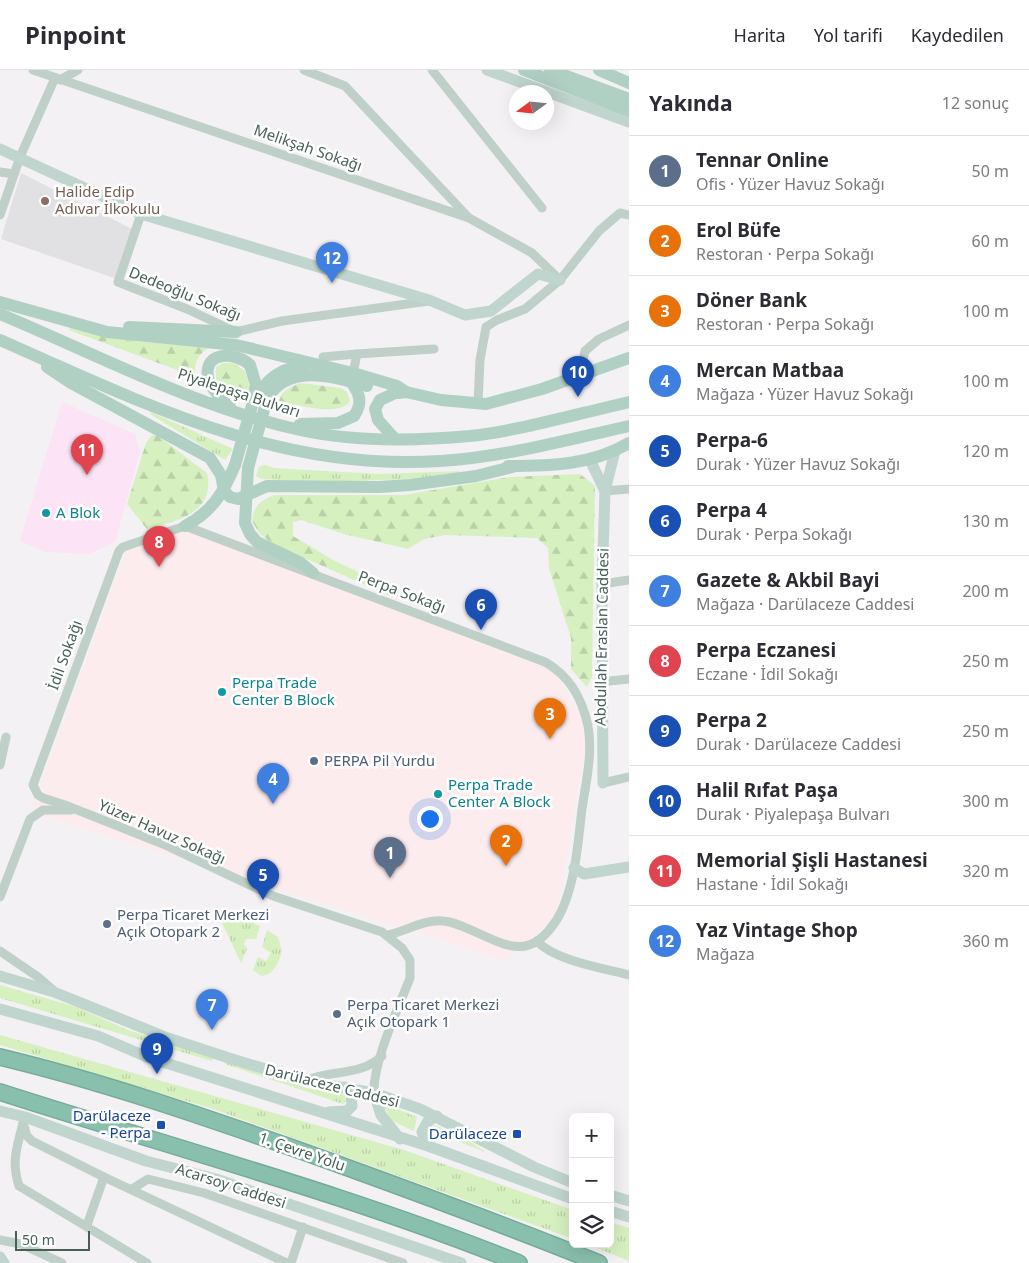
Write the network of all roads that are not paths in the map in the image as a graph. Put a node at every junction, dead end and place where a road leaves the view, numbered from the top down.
1 (33, 70) edge
2 (78, 70) edge
3 (304, 70) edge
4 (432, 70) edge
5 (487, 70) edge
6 (524, 70) edge
7 (550, 70) edge
8 (599, 70) edge
9 (624, 75) edge
10 (58, 79) junction
11 (629, 99) edge
12 (629, 111) edge
13 (629, 122) edge
14 (0, 149) edge
15 (20, 157) junction
16 (0, 172) edge
17 (14, 174) junction
18 (542, 208) dead end
19 (141, 214) junction
20 (629, 215) edge
21 (0, 216) edge
22 (469, 218) junction
23 (560, 280) junction
24 (429, 300) junction
25 (0, 302) edge
26 (0, 314) edge
27 (54, 317) junction
28 (629, 325) edge
29 (236, 332) junction
30 (0, 340) edge
31 (434, 349) dead end
32 (25, 351) junction
33 (357, 354) junction
34 (323, 357) dead end
35 (628, 359) edge
36 (311, 365) junction
37 (579, 377) junction
38 (352, 378) junction
39 (400, 393) junction
40 (253, 402) junction
41 (629, 402) edge
42 (478, 403) junction
43 (232, 411) junction
44 (278, 424) junction
45 (629, 426) edge
46 (395, 439) junction
47 (629, 443) edge
48 (629, 448) edge
49 (615, 451) junction
50 (461, 459) junction
51 (590, 460) junction
52 (516, 466) junction
53 (629, 489) edge
54 (224, 491) junction
55 (605, 491) junction
56 (247, 496) junction
57 (185, 526) junction
58 (313, 573) junction
59 (629, 580) edge
60 (602, 584) junction
61 (629, 678) edge
62 (600, 682) junction
63 (6, 737) dead end
64 (0, 764) edge
65 (629, 777) edge
66 (603, 783) joint
67 (79, 810) junction
68 (629, 867) edge
69 (574, 868) junction
70 (0, 897) edge
71 (388, 935) junction
72 (537, 942) junction
73 (0, 951) edge
74 (629, 975) edge
75 (2, 977) edge
76 (54, 992) junction
77 (0, 1009) edge
78 (382, 1056) junction
79 (0, 1057) edge
80 (304, 1081) junction
81 (346, 1087) junction
82 (0, 1092) edge
83 (374, 1093) junction
84 (0, 1111) edge
85 (317, 1111) junction
86 (437, 1116) junction
87 (0, 1118) edge
88 (24, 1120) junction
89 (401, 1139) junction
90 (428, 1146) junction
91 (104, 1177) junction
92 (569, 1181) edge
93 (132, 1189) junction
94 (614, 1196) edge
95 (569, 1198) edge
96 (629, 1201) edge
97 (614, 1213) edge
98 (629, 1218) edge
99 (87, 1225) junction
100 (303, 1227) junction
101 (0, 1240) edge
102 (0, 1257) edge
103 (4, 1263) edge
104 (62, 1263) edge
105 (147, 1263) edge
106 (287, 1263) edge
107 (291, 1263) edge
108 (403, 1263) edge
109 (441, 1263) edge
110 (461, 1263) edge
111 (520, 1263) edge
112 (599, 1263) edge

1 - 10 street, Melikşah Sokağı
2 - 10 street
3 - 22 street
4 - 18 street
5 - 13 main road
6 - 12 main road
7 - 11 main road
8 - 9 main road
10 - 15 street
10 - 22 street, Melikşah Sokağı
14 - 15 main road
15 - 17 street
15 - 19 main road
16 - 17 street
17 - 21 street
19 - 24 main road
19 - 29 street, Dedeoğlu Sokağı
20 - 23 street
22 - 23 street, Melikşah Sokağı
23 - 24 main road
23 - 42 street
24 - 29 street, Dedeoğlu Sokağı
25 - 27 main road
26 - 43 main road, Piyalepaşa Bulvarı
27 - 29 main road
27 - 36 main road
28 - 37 street
30 - 32 main road
31 - 33 street
32 - 50 main road
32 - 54 main road
33 - 34 street
33 - 38 street
35 - 37 main road
36 - 38 main road
36 - 40 main road
37 - 42 main road
38 - 39 main road
38 - 44 main road
38 - 56 main road, bridge
39 - 42 main road
39 - 46 main road
40 - 43 main road
40 - 54 main road, bridge
41 - 46 main road, Piyalepaşa Bulvarı
43 - 44 main road, Piyalepaşa Bulvarı
44 - 46 main road, Piyalepaşa Bulvarı
45 - 50 main road
47 - 49 main road
48 - 49 street
49 - 51 main road
49 - 55 main road, Abdullah Eraslan Caddesi
50 - 52 main road
51 - 52 main road
51 - 55 main road, Abdullah Eraslan Caddesi
52 - 56 main road
53 - 55 street
54 - 56 main road
54 - 57 main road
55 - 60 main road, Abdullah Eraslan Caddesi
56 - 58 main road
57 - 58 street, Perpa Sokağı
57 - 67 street, İdil Sokağı
58 - 69 street, Perpa Sokağı
59 - 60 street
60 - 62 main road, Abdullah Eraslan Caddesi
61 - 62 street
62 - 66 main road, Abdullah Eraslan Caddesi
63 - 64 street
65 - 66 street
67 - 70 street
67 - 71 street, Yüzer Havuz Sokağı
68 - 69 main road
69 - 72 street, Perpa Sokağı
71 - 72 street
71 - 78 street
72 - 74 street
73 - 76 street
75 - 76 main road, Darülaceze Caddesi
76 - 80 main road, Darülaceze Caddesi
77 - 85 main road, Darülaceze Caddesi
78 - 80 street
78 - 83 street
79 - 112 highway, 1. Çevre Yolu
80 - 81 main road, Darülaceze Caddesi
81 - 83 main road, Darülaceze Caddesi
81 - 85 main road
82 - 111 highway, 1. Çevre Yolu
83 - 86 main road, Darülaceze Caddesi
83 - 89 main road
84 - 88 main road, Acarsoy Caddesi
85 - 89 main road, Darülaceze Caddesi
86 - 90 main road
86 - 92 main road, Darülaceze Caddesi
87 - 88 main road, Acarsoy Caddesi
88 - 91 street
88 - 99 street
88 - 109 main road, Acarsoy Caddesi
88 - 110 main road, Acarsoy Caddesi
89 - 90 main road, Darülaceze Caddesi
90 - 95 main road, Darülaceze Caddesi
91 - 93 street
91 - 99 street
93 - 100 street
93 - 106 street
94 - 96 main road
97 - 98 main road
99 - 105 street
100 - 107 street
100 - 108 street
101 - 104 street
102 - 103 main road

